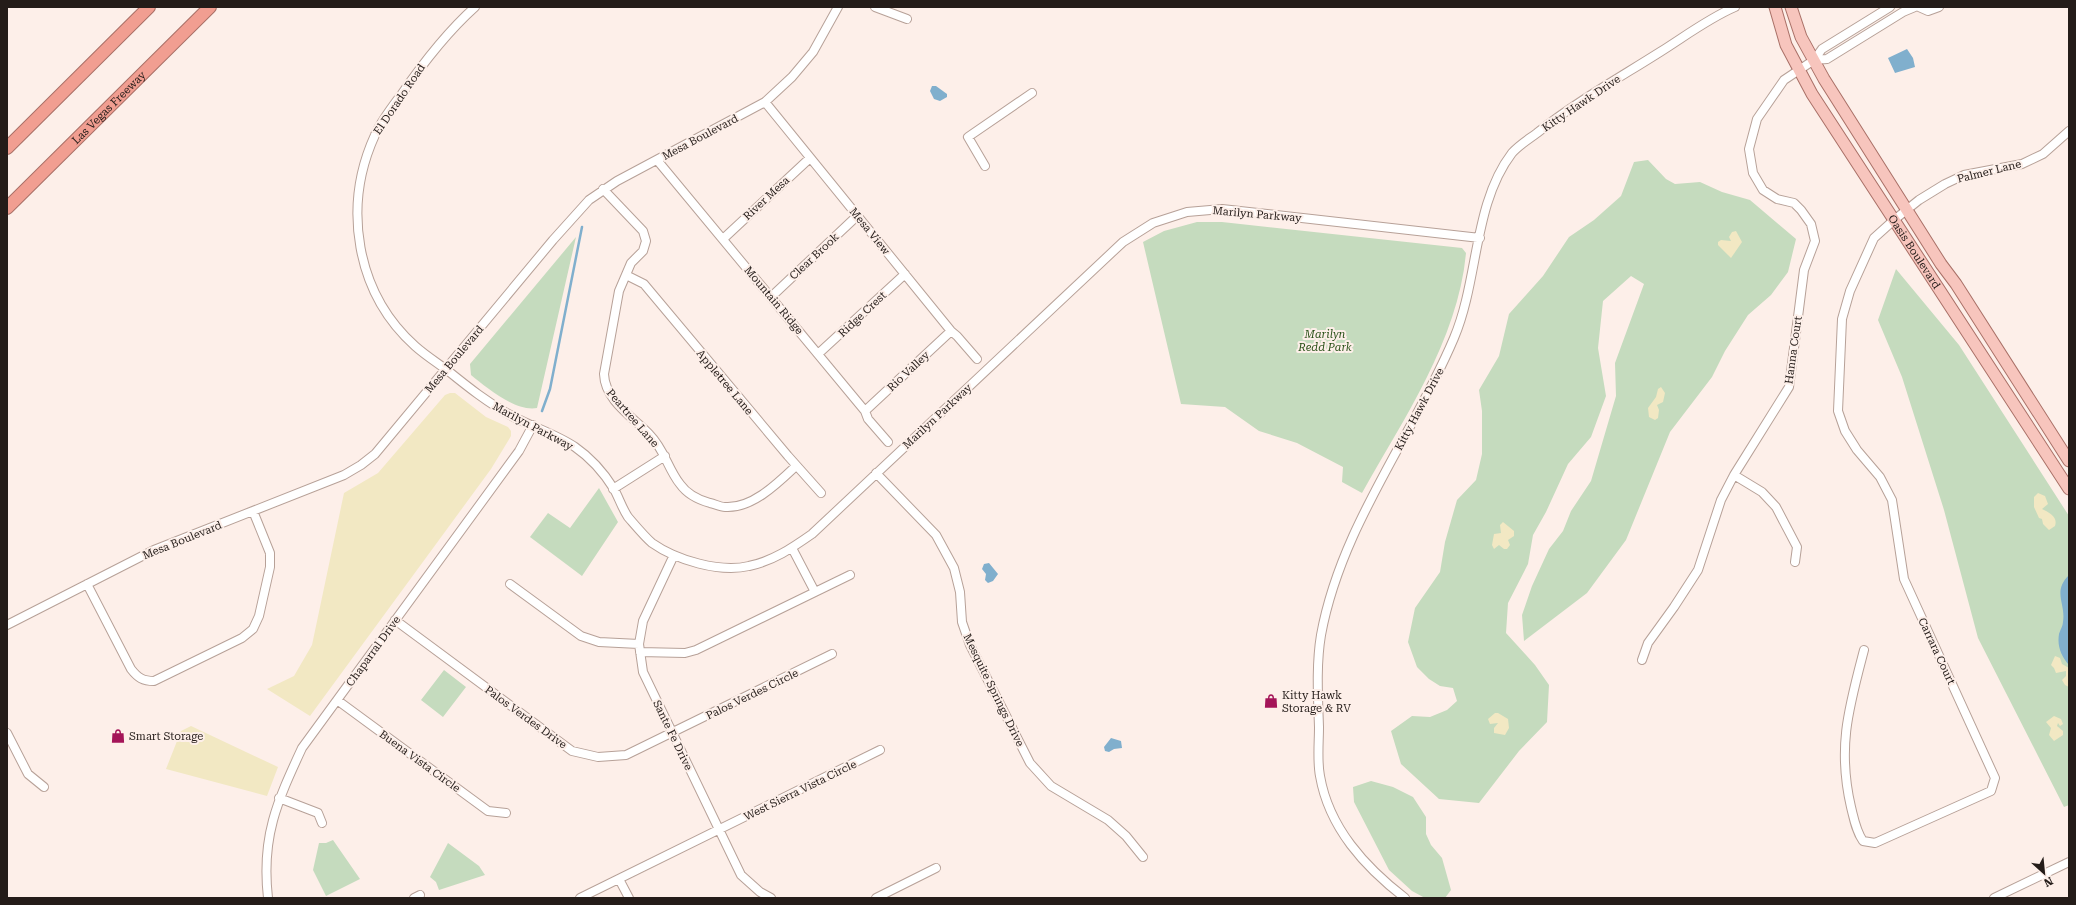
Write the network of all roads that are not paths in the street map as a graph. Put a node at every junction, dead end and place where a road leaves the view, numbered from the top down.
1 (149, 7) edge
2 (210, 7) edge
3 (220, 7) edge
4 (475, 7) edge
5 (838, 7) edge
6 (874, 7) edge
7 (1735, 7) edge
8 (1775, 7) edge
9 (1791, 7) edge
10 (1890, 7) edge
11 (1915, 7) edge
12 (1919, 7) edge
13 (1939, 7) edge
14 (906, 19) dead end
15 (171, 45) junction
16 (1814, 60) junction
17 (1799, 69) junction
18 (1032, 93) dead end
19 (764, 102) junction
20 (2069, 131) edge
21 (7, 148) edge
22 (810, 158) junction
23 (657, 160) junction
24 (985, 166) dead end
25 (603, 190) junction
26 (7, 208) edge
27 (1907, 209) junction
28 (857, 216) junction
29 (1894, 220) junction
30 (1480, 238) junction
31 (723, 239) junction
32 (905, 274) junction
33 (626, 275) junction
34 (771, 297) junction
35 (951, 332) junction
36 (818, 354) junction
37 (977, 359) dead end
38 (446, 369) junction
39 (865, 410) junction
40 (533, 425) junction
41 (888, 442) dead end
42 (665, 456) junction
43 (2069, 460) edge
44 (796, 466) junction
45 (876, 473) junction
46 (1734, 475) junction
47 (613, 489) junction
48 (2069, 490) edge
49 (821, 493) dead end
50 (254, 511) junction
51 (792, 548) junction
52 (674, 555) junction
53 (1795, 562) dead end
54 (850, 575) dead end
55 (87, 584) junction
56 (510, 584) dead end
57 (815, 592) junction
58 (394, 620) junction
59 (7, 625) edge
60 (640, 648) junction
61 (1864, 650) dead end
62 (832, 654) dead end
63 (1642, 660) dead end
64 (337, 700) junction
65 (7, 733) edge
66 (672, 733) junction
67 (880, 750) dead end
68 (44, 787) dead end
69 (279, 798) junction
70 (506, 813) dead end
71 (322, 823) dead end
72 (719, 830) junction
73 (1143, 857) dead end
74 (2069, 862) edge
75 (936, 868) dead end
76 (619, 879) junction
77 (1999, 897) edge
78 (268, 898) edge
79 (580, 898) edge
80 (629, 898) edge
81 (771, 898) edge
82 (876, 898) edge
83 (1405, 898) edge

1 - 21 highway
2 - 15 highway, Las Vegas Freeway
3 - 15 highway
4 - 38 street, El Dorado Road
5 - 19 street, Mesa Boulevard
6 - 14 street
7 - 30 street, Kitty Hawk Drive
8 - 17 main road, Oasis Boulevard
9 - 16 main road, Oasis Boulevard
10 - 16 street
11 - 16 street
12 - 13 street
15 - 26 highway, Las Vegas Freeway
16 - 17 street, Hanna Court
16 - 27 main road, Oasis Boulevard
17 - 29 main road, Oasis Boulevard
17 - 46 street, Hanna Court
18 - 24 street
19 - 22 street, Mesa View
19 - 23 street, Mesa Boulevard
20 - 27 street, Palmer Lane
22 - 28 street, Mesa View
22 - 31 street, River Mesa
23 - 25 street, Mesa Boulevard
23 - 31 street, Mountain Ridge
25 - 33 street, Peartree Lane
25 - 38 street, Mesa Boulevard
27 - 29 street, Carrara Court
27 - 43 main road, Oasis Boulevard
28 - 32 street, Mesa View
28 - 34 street, Clear Brook
29 - 48 main road, Oasis Boulevard
29 - 61 street, Carrara Court
30 - 45 street, Marilyn Parkway
30 - 83 street, Kitty Hawk Drive
31 - 34 street, Mountain Ridge
32 - 35 street, Mesa View
32 - 36 street, Ridge Crest
33 - 42 street, Peartree Lane
33 - 44 street, Appletree Lane
34 - 36 street, Mountain Ridge
35 - 37 street, Mesa View
35 - 39 street, Rio Valley
36 - 39 street, Mountain Ridge
38 - 40 street, Marilyn Parkway
38 - 50 street, Mesa Boulevard
39 - 41 street, Mountain Ridge
40 - 47 street, Marilyn Parkway
40 - 58 street, Chaparral Drive
42 - 44 street, Peartree Lane
42 - 47 street
44 - 49 street, Appletree Lane
45 - 51 street, Marilyn Parkway
45 - 73 street, Mesquite Springs Drive
46 - 53 street
46 - 63 street, Hanna Court
47 - 52 street, Marilyn Parkway
50 - 55 street, Mesa Boulevard
50 - 55 street
51 - 52 street, Marilyn Parkway
51 - 57 street
52 - 60 street, Sante Fe Drive
54 - 57 street
55 - 59 street, Mesa Boulevard
56 - 60 street
57 - 60 street
58 - 64 street, Chaparral Drive
58 - 66 street, Palos Verdes Drive
60 - 66 street, Sante Fe Drive
62 - 66 street, Palos Verdes Circle
64 - 69 street, Chaparral Drive
64 - 70 street, Buena Vista Circle
65 - 68 street
66 - 72 street, Sante Fe Drive
67 - 72 street, West Sierra Vista Circle
69 - 71 street
69 - 78 street, Chaparral Drive
72 - 76 street, West Sierra Vista Circle
72 - 81 street, Sante Fe Drive
74 - 77 street
75 - 82 street
76 - 79 street, West Sierra Vista Circle
76 - 80 street

